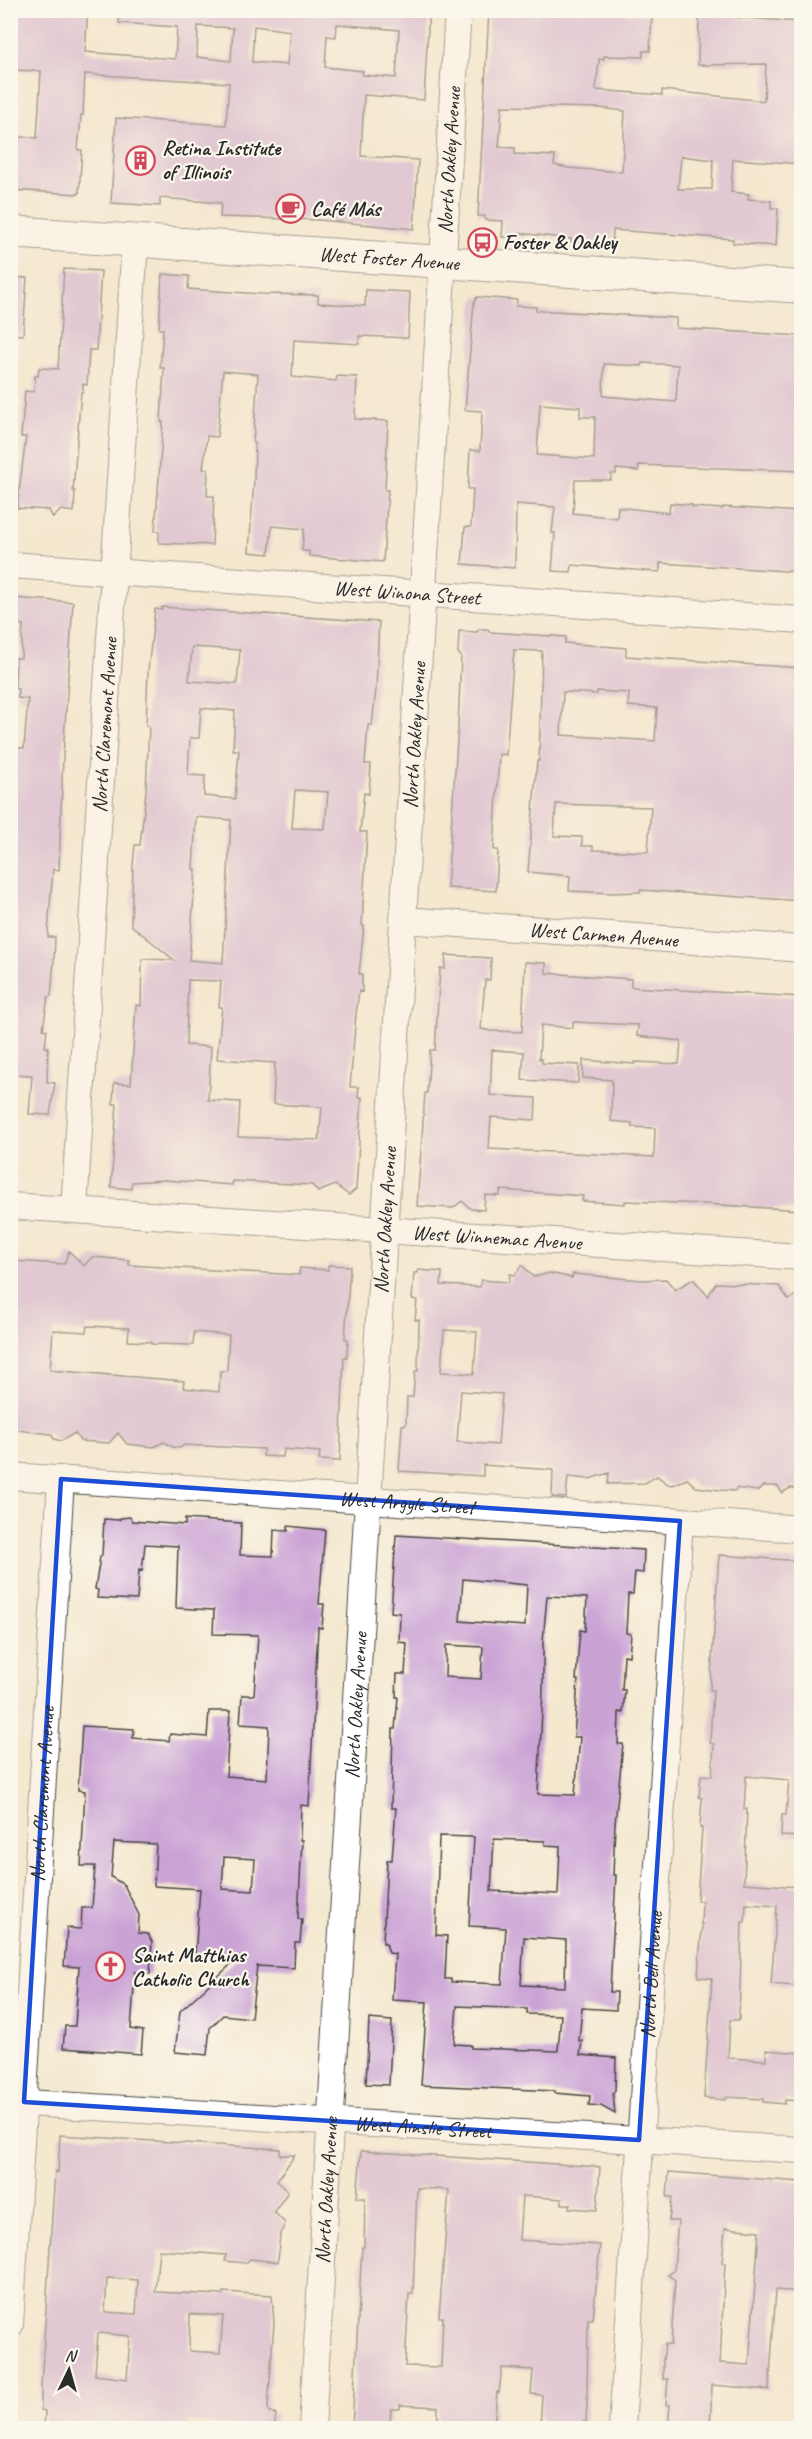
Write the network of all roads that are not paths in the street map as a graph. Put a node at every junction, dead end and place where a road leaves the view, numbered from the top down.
1 (458, 10) edge
2 (10, 232) edge
3 (135, 241) junction
4 (443, 262) junction
5 (801, 286) edge
6 (10, 565) edge
7 (114, 572) junction
8 (423, 594) junction
9 (801, 620) edge
10 (404, 921) junction
11 (801, 949) edge
12 (10, 1206) edge
13 (74, 1210) junction
14 (385, 1230) junction
15 (801, 1257) edge
16 (10, 1476) edge
17 (61, 1479) junction
18 (368, 1500) junction
19 (680, 1521) junction
20 (801, 1529) edge
21 (17, 2102) edge
22 (331, 2121) junction
23 (639, 2140) junction
24 (801, 2150) edge
25 (10, 2325) edge
26 (312, 2428) edge
27 (622, 2428) edge

1 - 4 street, North Oakley Avenue
2 - 3 main road, West Foster Avenue
3 - 4 main road, West Foster Avenue
3 - 7 street, North Claremont Avenue
4 - 5 main road, West Foster Avenue
4 - 8 street, North Oakley Avenue
6 - 7 street, West Winona Street
7 - 8 street, West Winona Street
7 - 13 street, North Claremont Avenue
8 - 9 street, West Winona Street
8 - 10 street, North Oakley Avenue
10 - 11 street, West Carmen Avenue
10 - 14 street, North Oakley Avenue
12 - 13 street, West Winnemac Avenue
13 - 14 street, West Winnemac Avenue
14 - 15 street, West Winnemac Avenue
14 - 18 street, North Oakley Avenue
16 - 17 street, West Argyle Street
17 - 18 street, West Argyle Street
17 - 21 street, North Claremont Avenue
18 - 19 street, West Argyle Street
18 - 22 street, North Oakley Avenue
19 - 20 street, West Argyle Street
19 - 23 street, North Bell Avenue
21 - 22 street, West Ainslie Street
21 - 25 street, North Claremont Avenue
22 - 23 street, West Ainslie Street
22 - 26 street, North Oakley Avenue
23 - 24 street, West Ainslie Street
23 - 27 street, North Bell Avenue

